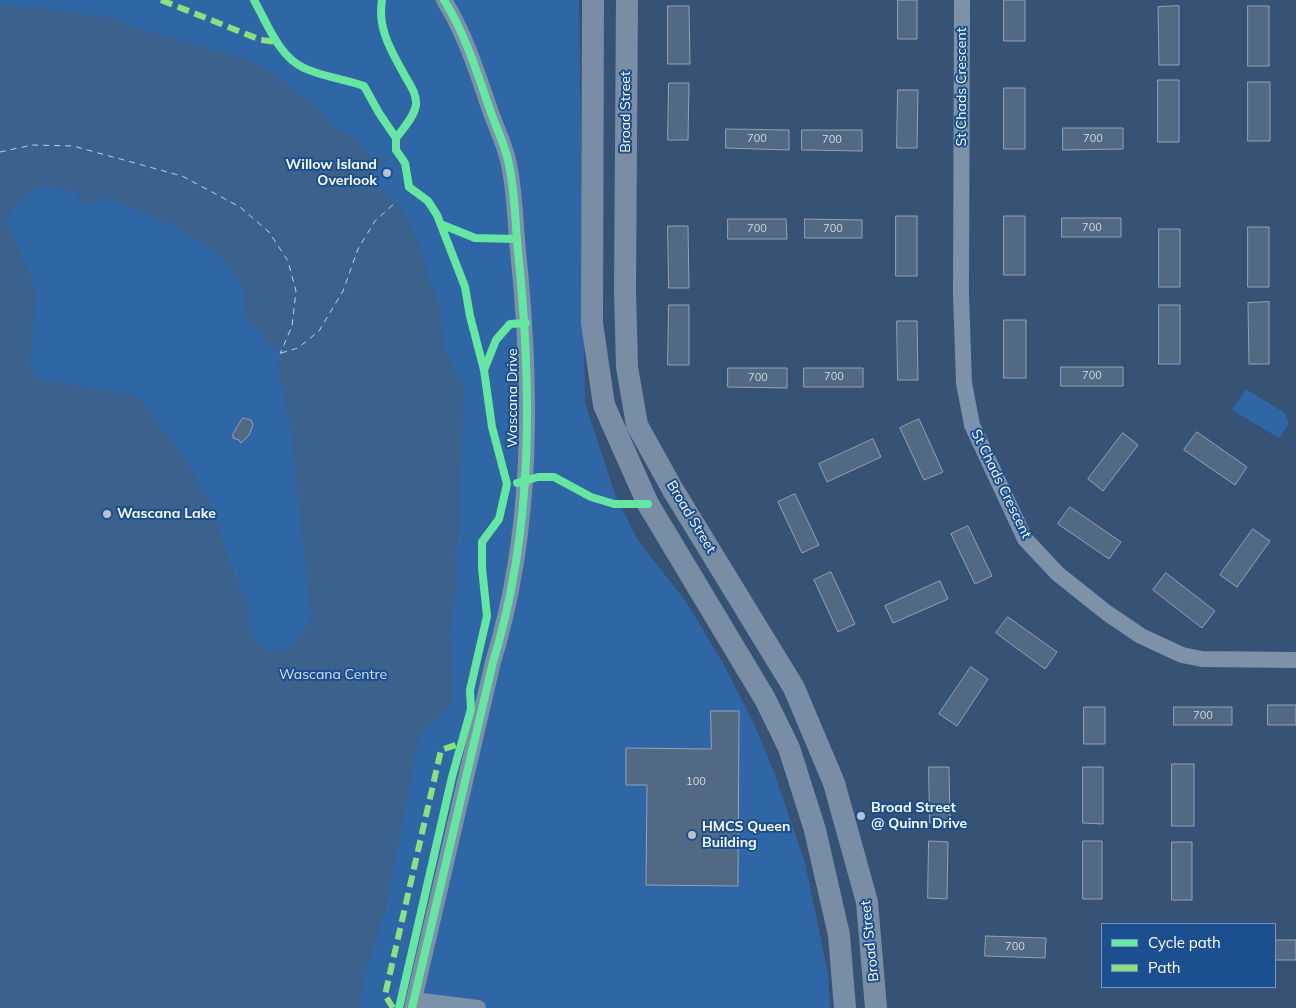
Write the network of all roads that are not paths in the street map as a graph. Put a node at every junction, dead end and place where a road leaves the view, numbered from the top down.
1 (444, 0) edge
2 (593, 0) edge
3 (627, 0) edge
4 (962, 0) edge
5 (1296, 660) edge
6 (413, 1004) edge
7 (478, 1008) edge
8 (845, 1008) edge
9 (876, 1008) edge

1 - 6 street, Wascana Drive
2 - 8 main road, Broad Street
3 - 9 main road, Broad Street
4 - 5 street, St Chads Crescent
6 - 7 street

